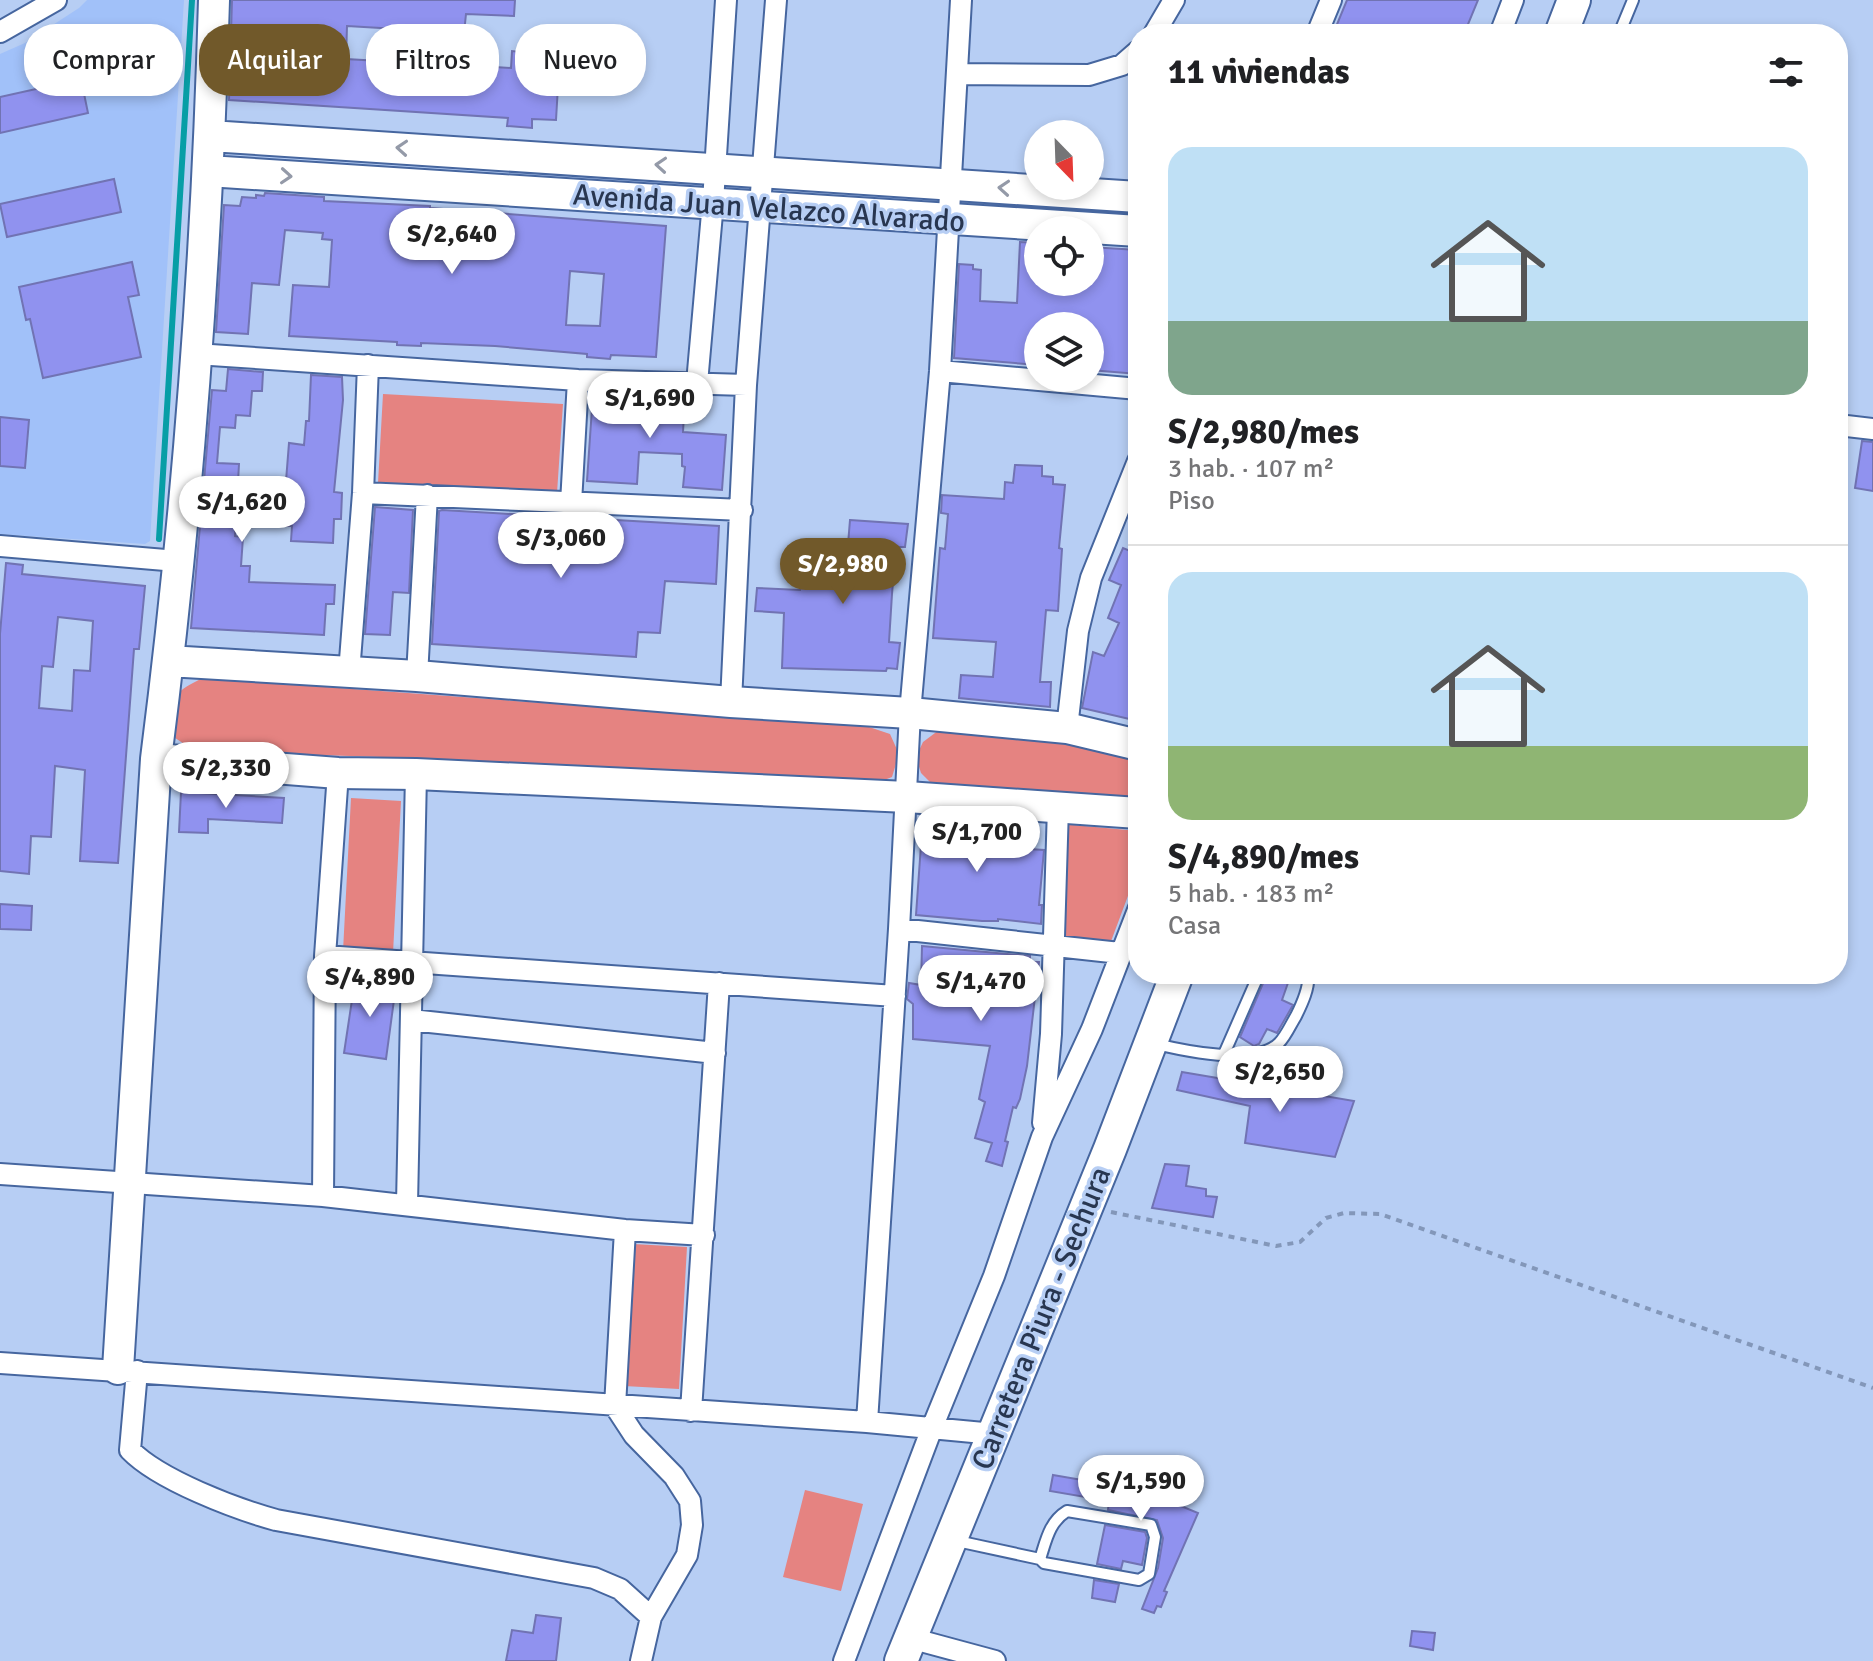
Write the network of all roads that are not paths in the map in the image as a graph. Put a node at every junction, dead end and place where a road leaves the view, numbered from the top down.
1 (56, 0) edge
2 (214, 0) edge
3 (726, 0) edge
4 (776, 0) edge
5 (961, 0) edge
6 (1174, 0) edge
7 (1331, 0) edge
8 (1513, 0) edge
9 (1574, 0) edge
10 (1633, 0) edge
11 (1160, 24) edge
12 (1321, 24) edge
13 (1504, 24) edge
14 (1565, 24) edge
15 (1623, 24) edge
16 (0, 32) edge
17 (1128, 60) edge
18 (958, 74) junction
19 (210, 136) junction
20 (715, 168) junction
21 (208, 171) junction
22 (762, 171) junction
23 (952, 184) junction
24 (1128, 196) edge
25 (713, 202) junction
26 (759, 205) junction
27 (949, 221) junction
28 (1128, 230) edge
29 (196, 354) junction
30 (368, 365) junction
31 (940, 371) junction
32 (578, 380) junction
33 (697, 383) junction
34 (746, 385) junction
35 (1128, 388) edge
36 (1848, 426) edge
37 (1873, 429) edge
38 (1128, 486) edge
39 (363, 493) junction
40 (427, 495) junction
41 (571, 503) junction
42 (742, 510) junction
43 (0, 546) edge
44 (177, 561) junction
45 (168, 661) junction
46 (349, 673) junction
47 (417, 676) junction
48 (731, 702) junction
49 (910, 713) junction
50 (1067, 728) junction
51 (1128, 743) edge
52 (156, 759) junction
53 (338, 773) junction
54 (416, 774) junction
55 (907, 797) junction
56 (1058, 807) junction
57 (1128, 812) edge
58 (899, 929) junction
59 (1128, 934) edge
60 (1053, 944) junction
61 (1120, 953) junction
62 (325, 956) junction
63 (412, 963) junction
64 (719, 983) junction
65 (1173, 984) edge
66 (1255, 984) edge
67 (1309, 984) edge
68 (895, 996) junction
69 (411, 1020) junction
70 (1151, 1043) junction
71 (715, 1053) junction
72 (1224, 1054) junction
73 (1042, 1137) junction
74 (0, 1174) edge
75 (128, 1184) junction
76 (323, 1196) junction
77 (407, 1204) junction
78 (625, 1230) junction
79 (704, 1235) junction
80 (0, 1363) edge
81 (127, 1370) junction
82 (615, 1406) junction
83 (691, 1411) junction
84 (867, 1422) junction
85 (932, 1428) junction
86 (994, 1434) junction
87 (951, 1540) junction
88 (1040, 1559) junction
89 (651, 1617) junction
90 (906, 1649) edge
91 (641, 1661) edge
92 (844, 1661) edge
93 (995, 1661) edge

1 - 16 street
2 - 19 street
3 - 20 street
4 - 22 street
5 - 18 street
6 - 11 street
7 - 12 street
8 - 13 street
9 - 14 main road
10 - 15 lane
17 - 18 street
18 - 23 street
20 -> 19 street, Avenida Juan Velazco Alvarado
19 - 21 street
20 - 22 street, Avenida Juan Velazco Alvarado
20 - 25 street
21 -> 25 street, Avenida Juan Velazco Alvarado
21 - 29 street
22 - 23 street, Avenida Juan Velazco Alvarado
22 - 26 street
24 -> 23 street, Avenida Juan Velazco Alvarado
23 - 27 street
25 - 26 street, Avenida Juan Velazco Alvarado
25 - 33 street
26 - 27 street, Avenida Juan Velazco Alvarado
26 - 34 street
27 - 28 street, Avenida Juan Velazco Alvarado
27 - 31 street
29 - 30 street
29 - 44 street
30 - 32 street
30 - 39 street
31 - 35 street
31 - 49 street
32 - 33 street
32 - 41 street
33 - 34 street
34 - 42 street
36 - 37 street
38 - 50 street
39 - 40 street
39 - 46 street
40 - 41 street
40 - 47 street
41 - 42 street
42 - 48 street
43 - 44 street
44 - 45 street
45 - 46 street
45 - 52 street
46 - 47 street
47 - 48 street
48 - 49 street
49 - 50 street
49 - 55 street
50 - 51 street
52 - 53 street
52 - 75 street
53 - 54 street
53 - 62 street
54 - 55 street
54 - 63 street
55 - 56 street
55 - 58 street
56 - 57 street
56 - 60 street
58 - 60 street
58 - 68 street
59 - 61 street
60 - 61 street
60 - 73 street
61 - 73 street
62 - 63 street
62 - 76 street
63 - 64 street
63 - 69 street
64 - 68 street
64 - 71 street
65 - 70 main road, Carretera Piura - Sechura
66 - 72 lane
67 - 72 lane
68 - 84 street
69 - 71 street
69 - 77 street
70 - 72 lane
70 - 86 main road, Carretera Piura - Sechura
71 - 79 street
73 - 85 street
74 - 75 street
75 - 76 street
75 - 81 street
76 - 77 street
77 - 78 street
78 - 79 street
78 - 82 street
79 - 83 street
80 - 81 street
81 - 82 street
81 - 89 street
82 - 83 street
82 - 89 street
83 - 84 street
84 - 85 street
85 - 86 street
85 - 92 street
86 - 87 main road, Carretera Piura - Sechura
87 - 88 lane
87 - 90 main road, Carretera Piura - Sechura
88 - 88 lane
89 - 91 street
90 - 93 street

